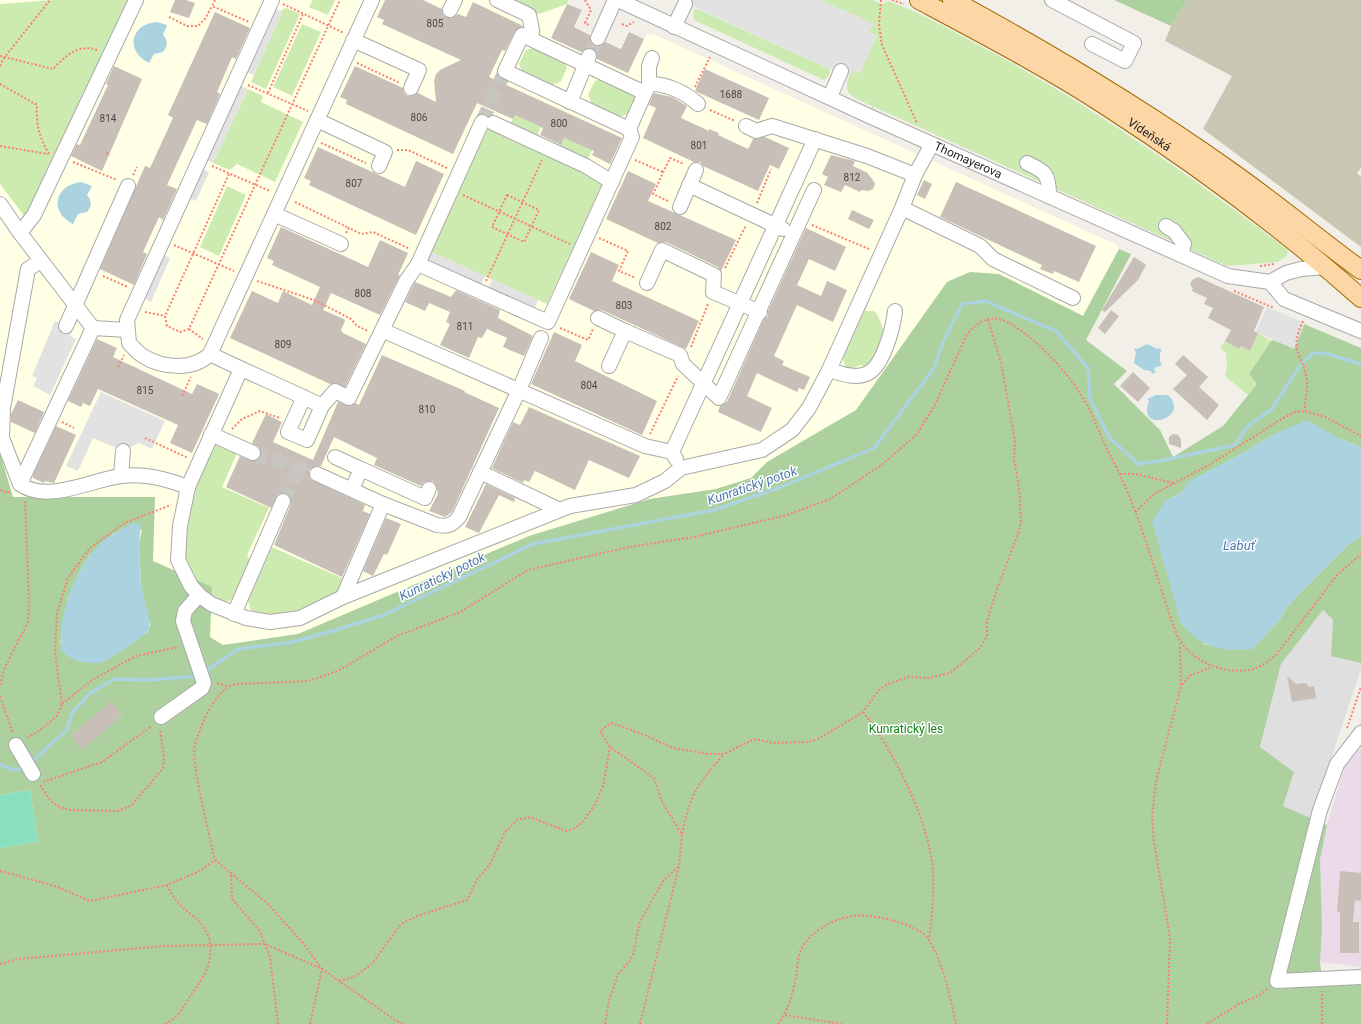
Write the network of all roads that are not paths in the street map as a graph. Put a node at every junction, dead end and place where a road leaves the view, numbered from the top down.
1 (136, 0) edge
2 (372, 0) edge
3 (497, 0) edge
4 (616, 0) edge
5 (952, 0) edge
6 (1052, 0) edge
7 (277, 2) edge
8 (912, 2) edge
9 (685, 4) dead end
10 (674, 27) junction
11 (595, 32) tunnel mouth
12 (531, 39) junction
13 (354, 40) junction
14 (1092, 44) dead end
15 (652, 58) dead end
16 (588, 60) junction
17 (841, 71) dead end
18 (411, 88) road end
19 (647, 88) junction
20 (830, 97) junction
21 (694, 101) road end
22 (570, 102) junction
23 (314, 116) junction
24 (746, 126) road end
25 (629, 129) junction
26 (815, 139) junction
27 (926, 141) junction
28 (1026, 163) dead end
29 (379, 166) road end
30 (696, 170) road end
31 (915, 175) junction
32 (612, 182) junction
33 (690, 185) junction
34 (128, 186) road end
35 (814, 190) dead end
36 (1049, 196) junction
37 (0, 204) edge
38 (680, 207) road end
39 (902, 208) junction
40 (274, 214) junction
41 (776, 225) junction
42 (1166, 226) dead end
43 (20, 233) junction
44 (793, 236) junction
45 (340, 244) road end
46 (1181, 255) junction
47 (416, 257) junction
48 (41, 261) junction
49 (1326, 267) junction
50 (1361, 270) edge
51 (1270, 282) junction
52 (647, 283) road end
53 (1073, 298) dead end
54 (1361, 298) edge
55 (740, 304) junction
56 (75, 306) junction
57 (895, 311) dead end
58 (760, 312) junction
59 (598, 318) dead end
60 (66, 326) dead end
61 (93, 328) junction
62 (127, 330) junction
63 (382, 330) junction
64 (625, 331) junction
65 (1361, 331) edge
66 (541, 338) dead end
67 (212, 350) junction
68 (610, 366) dead end
69 (240, 369) junction
70 (829, 370) junction
71 (703, 384) junction
72 (519, 390) junction
73 (304, 397) junction
74 (2, 405) edge
75 (322, 406) junction
76 (211, 434) junction
77 (123, 451) dead end
78 (672, 452) junction
79 (253, 453) tunnel mouth
80 (335, 457) dead end
81 (681, 468) junction
82 (361, 469) junction
83 (480, 472) junction
84 (317, 474) tunnel mouth
85 (121, 476) junction
86 (22, 486) junction
87 (352, 489) junction
88 (429, 489) dead end
89 (187, 493) junction
90 (283, 501) tunnel mouth
91 (384, 504) junction
92 (560, 510) junction
93 (198, 595) junction
94 (343, 597) junction
95 (234, 614) junction
96 (162, 717) road end
97 (1361, 733) edge
98 (19, 751) road end
99 (34, 774) dead end
100 (1361, 977) edge

1 - 43 street
2 - 13 street
3 - 12 street
4 - 10 street, Thomayerova
4 - 11 street
5 - 50 main road, Vídeňská
6 - 14 street
7 - 62 street
8 - 49 main road, Vídeňská
9 - 10 street
10 - 20 street, Thomayerova
12 - 16 street
12 - 22 street
13 - 18 street
13 - 23 street
15 - 19 street
16 - 19 street
16 - 22 street
17 - 20 street
19 - 21 street
19 - 25 street
20 - 27 street, Thomayerova
22 - 25 street
23 - 29 street
23 - 40 street
24 - 26 street
25 - 32 street
26 - 31 street
26 - 41 street
27 - 31 street
27 - 36 street, Thomayerova
28 - 36 street
30 - 33 street
31 - 39 street
32 - 47 street
32 - 47 street
33 - 38 street
33 - 41 street
34 - 56 street
35 - 44 street
36 - 46 street, Thomayerova
37 - 43 street
39 - 53 street
39 - 70 street
40 - 45 street
40 - 67 street
41 - 44 street
41 - 55 street
42 - 46 street
43 - 48 street
44 - 58 street
46 - 51 street, Thomayerova
47 - 63 street
48 - 56 street
48 - 74 street
49 - 51 street
49 - 54 main road, Vídeňská
51 - 65 street
52 - 55 street
55 - 58 street
55 - 71 street
56 - 60 street
56 - 61 street
57 - 70 street
58 - 71 street
59 - 64 street
61 - 62 street
61 - 86 street
62 - 67 street
63 - 72 street
63 - 75 street
64 - 68 street
64 - 71 street
66 - 72 street
67 - 69 street
69 - 73 street
69 - 76 street
70 - 81 street
71 - 78 street
72 - 78 street
72 - 83 street
73 - 75 street
73 - 75 street
74 - 86 street
76 - 79 street
76 - 89 street
77 - 85 street
78 - 81 street
80 - 82 street
81 - 92 street
82 - 87 street
82 - 88 street
83 - 91 street
83 - 92 street
84 - 87 street
85 - 86 street
85 - 89 street
87 - 91 street
89 - 93 street
90 - 95 street
91 - 94 street
92 - 94 street
93 - 95 street
93 - 96 street
94 - 95 street
97 - 100 street
98 - 99 street

